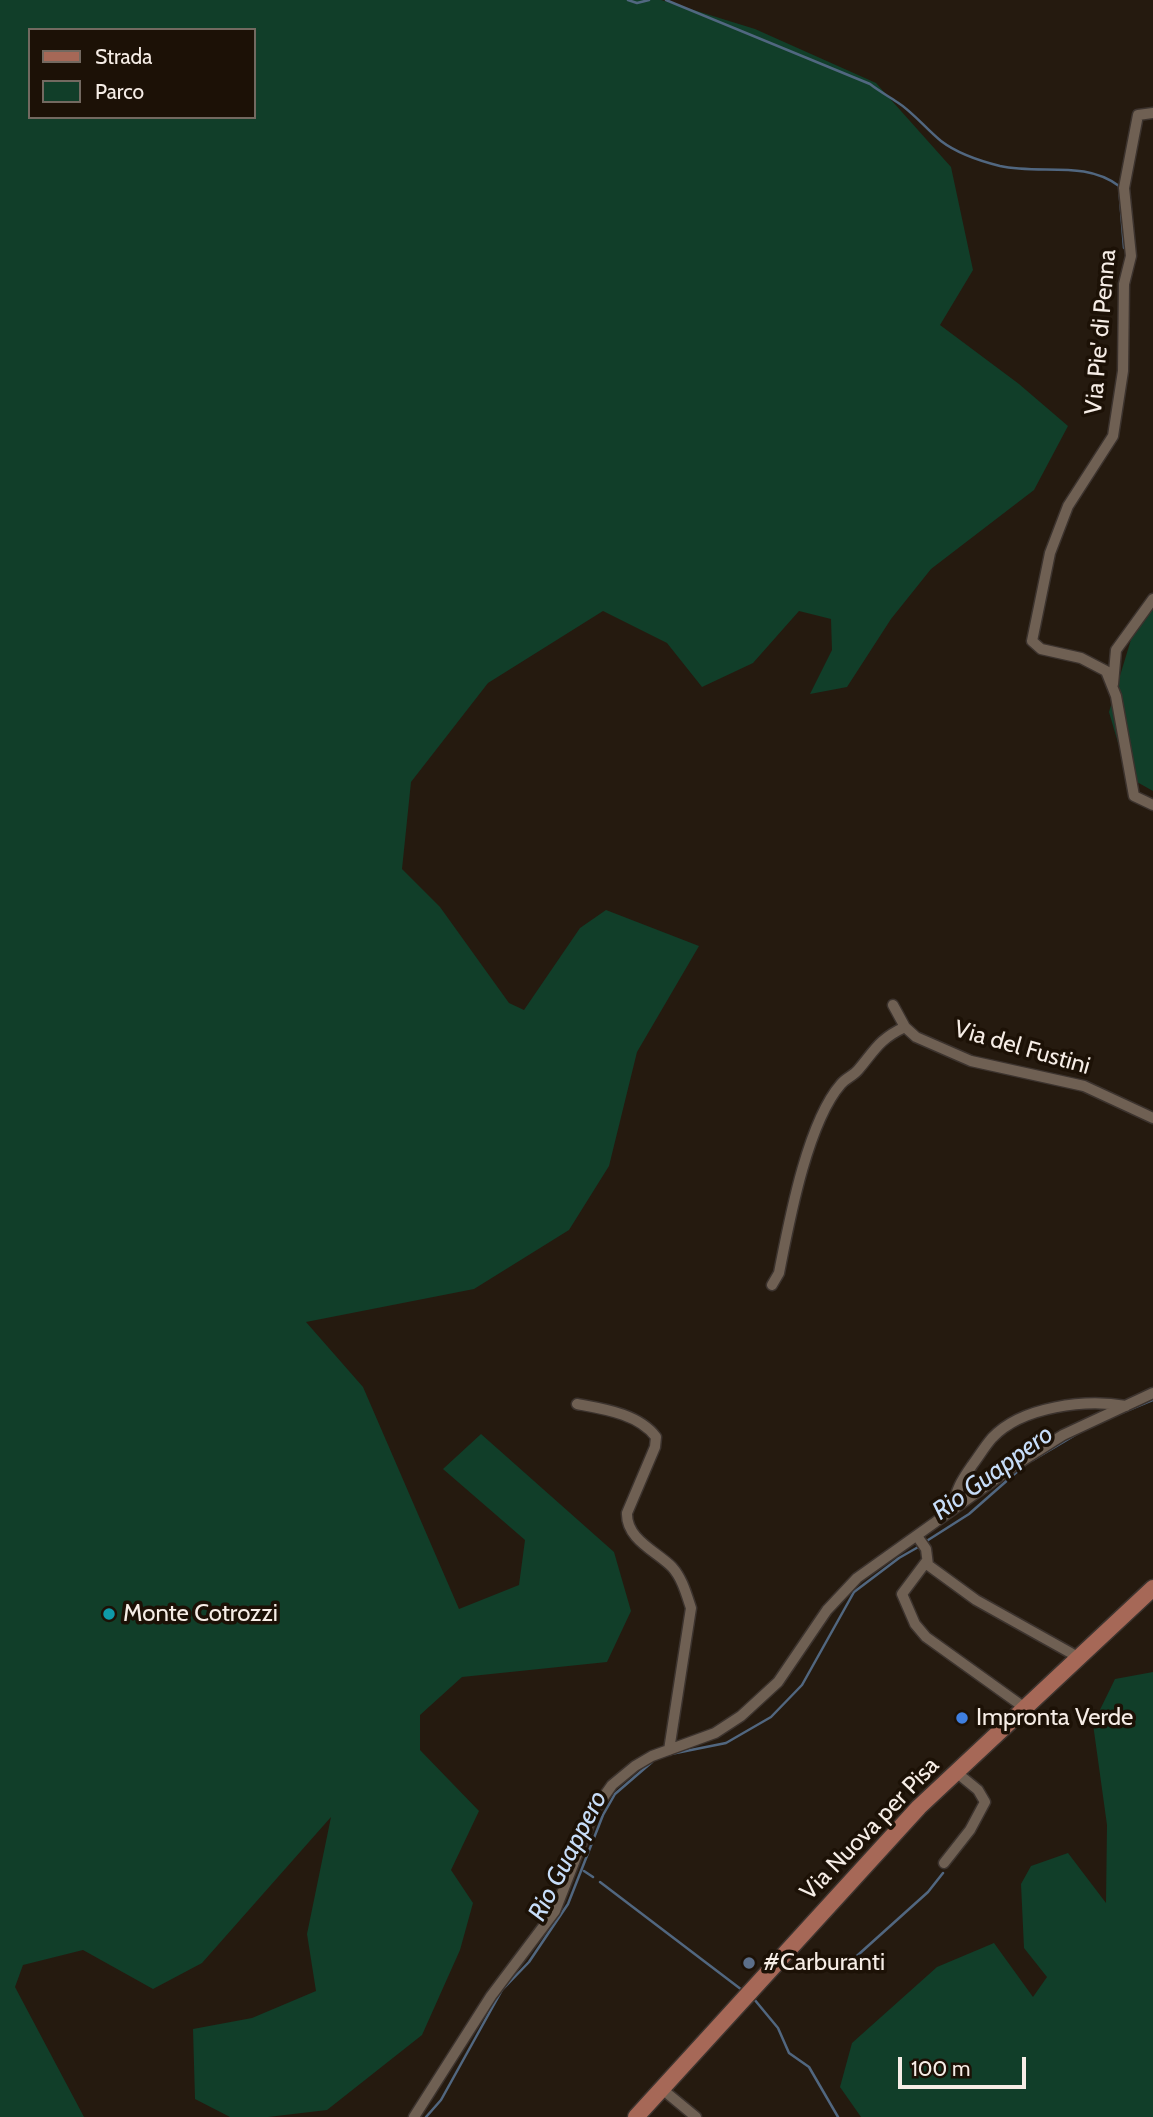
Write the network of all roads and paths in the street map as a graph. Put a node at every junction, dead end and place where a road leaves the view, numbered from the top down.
1 (1153, 113) edge
2 (1153, 599) edge
3 (1112, 687) junction
4 (1153, 805) edge
5 (893, 1005) dead end
6 (905, 1027) junction
7 (1153, 1118) edge
8 (772, 1285) dead end
9 (1153, 1393) edge
10 (577, 1404) dead end
11 (1126, 1406) junction
12 (955, 1508) junction
13 (918, 1538) junction
14 (926, 1562) junction
15 (1153, 1588) edge
16 (1078, 1657) junction
17 (1025, 1708) junction
18 (669, 1749) junction
19 (956, 1772) junction
20 (944, 1863) dead end
21 (663, 2089) junction
22 (691, 2116) edge
23 (414, 2117) edge
24 (636, 2117) edge

1 - 3 street, Via Pie' di Penna
2 - 3 street
3 - 4 street
5 - 6 street, Via del Fustini
6 - 7 street, Via del Fustini
6 - 8 street
9 - 11 street
10 - 18 street
11 - 12 street
11 - 12 street
12 - 13 street
13 - 14 street
13 - 18 street
14 - 16 street
14 - 17 street
15 - 16 main road, Via Nuova per Pisa
16 - 17 main road, Via Nuova per Pisa
17 - 19 main road, Via Nuova per Pisa
18 - 23 street
19 - 20 street
19 - 21 main road, Via Nuova per Pisa
21 - 22 street
21 - 24 main road, Via Nuova per Pisa

